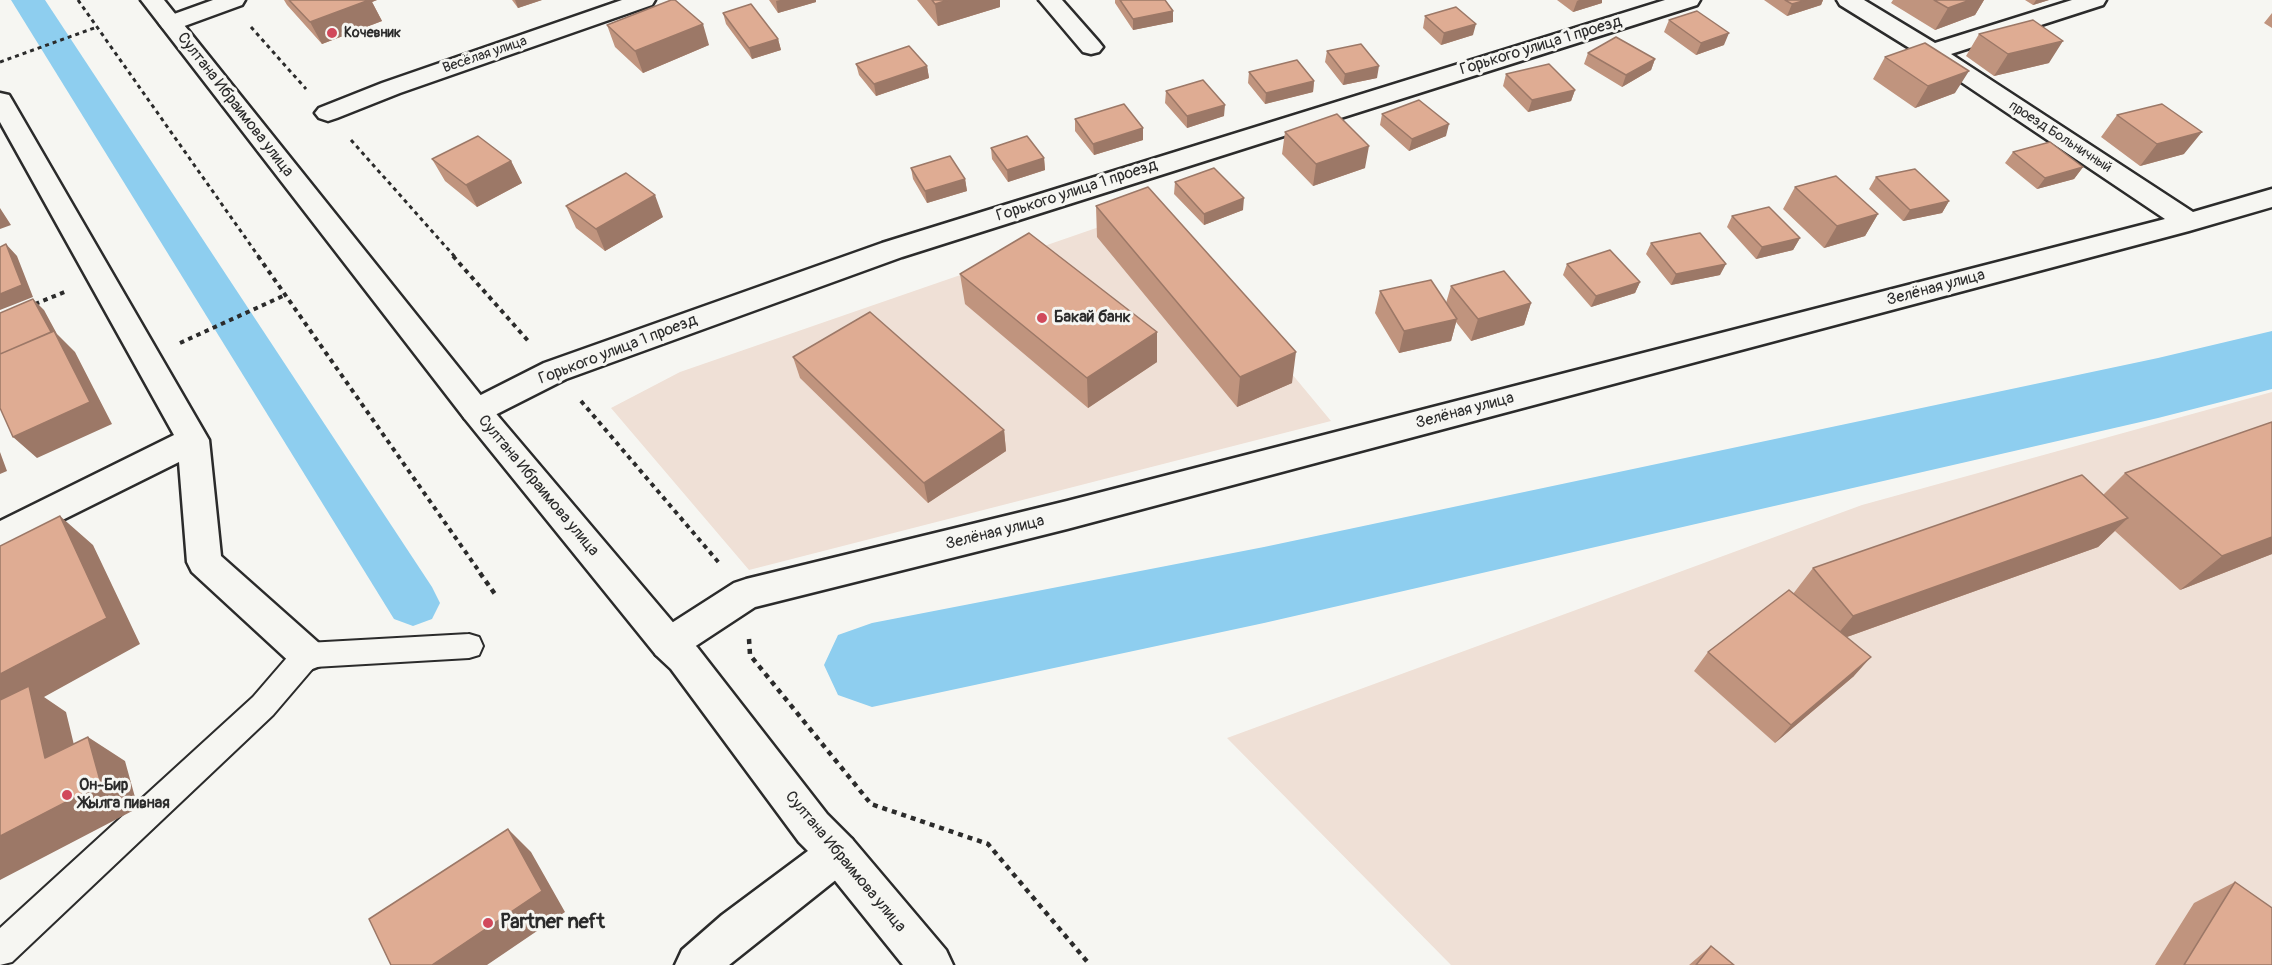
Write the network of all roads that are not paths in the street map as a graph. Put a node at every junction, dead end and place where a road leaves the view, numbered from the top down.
1 (152, 0) edge
2 (644, 0) edge
3 (1050, 0) edge
4 (1689, 0) edge
5 (1848, 0) edge
6 (2095, 0) edge
7 (231, 1) edge
8 (171, 23) junction
9 (1091, 47) dead end
10 (1932, 52) junction
11 (0, 100) edge
12 (328, 113) road end
13 (2272, 198) edge
14 (2189, 222) junction
15 (476, 411) junction
16 (193, 440) junction
17 (0, 537) edge
18 (469, 646) dead end
19 (676, 650) junction
20 (307, 655) junction
21 (825, 840) junction
22 (0, 950) edge
23 (7, 965) edge
24 (697, 965) edge
25 (931, 965) edge

1 - 8 street, Султана Ибраимова улица
2 - 12 street, Весёлая улица
3 - 9 street
4 - 15 street, Горького улица 1 проезд
5 - 10 street, проезд Больничный
6 - 10 street
7 - 8 street
8 - 15 street, Султана Ибраимова улица
10 - 14 street, проезд Больничный
11 - 16 street
13 - 14 street, Зелёная улица
14 - 19 street, Зелёная улица
15 - 19 street, Султана Ибраимова улица
16 - 17 street
16 - 20 street
18 - 20 lane
19 - 21 street, Султана Ибраимова улица
20 - 22 lane
21 - 24 street
21 - 25 street, Султана Ибраимова улица
22 - 23 lane

